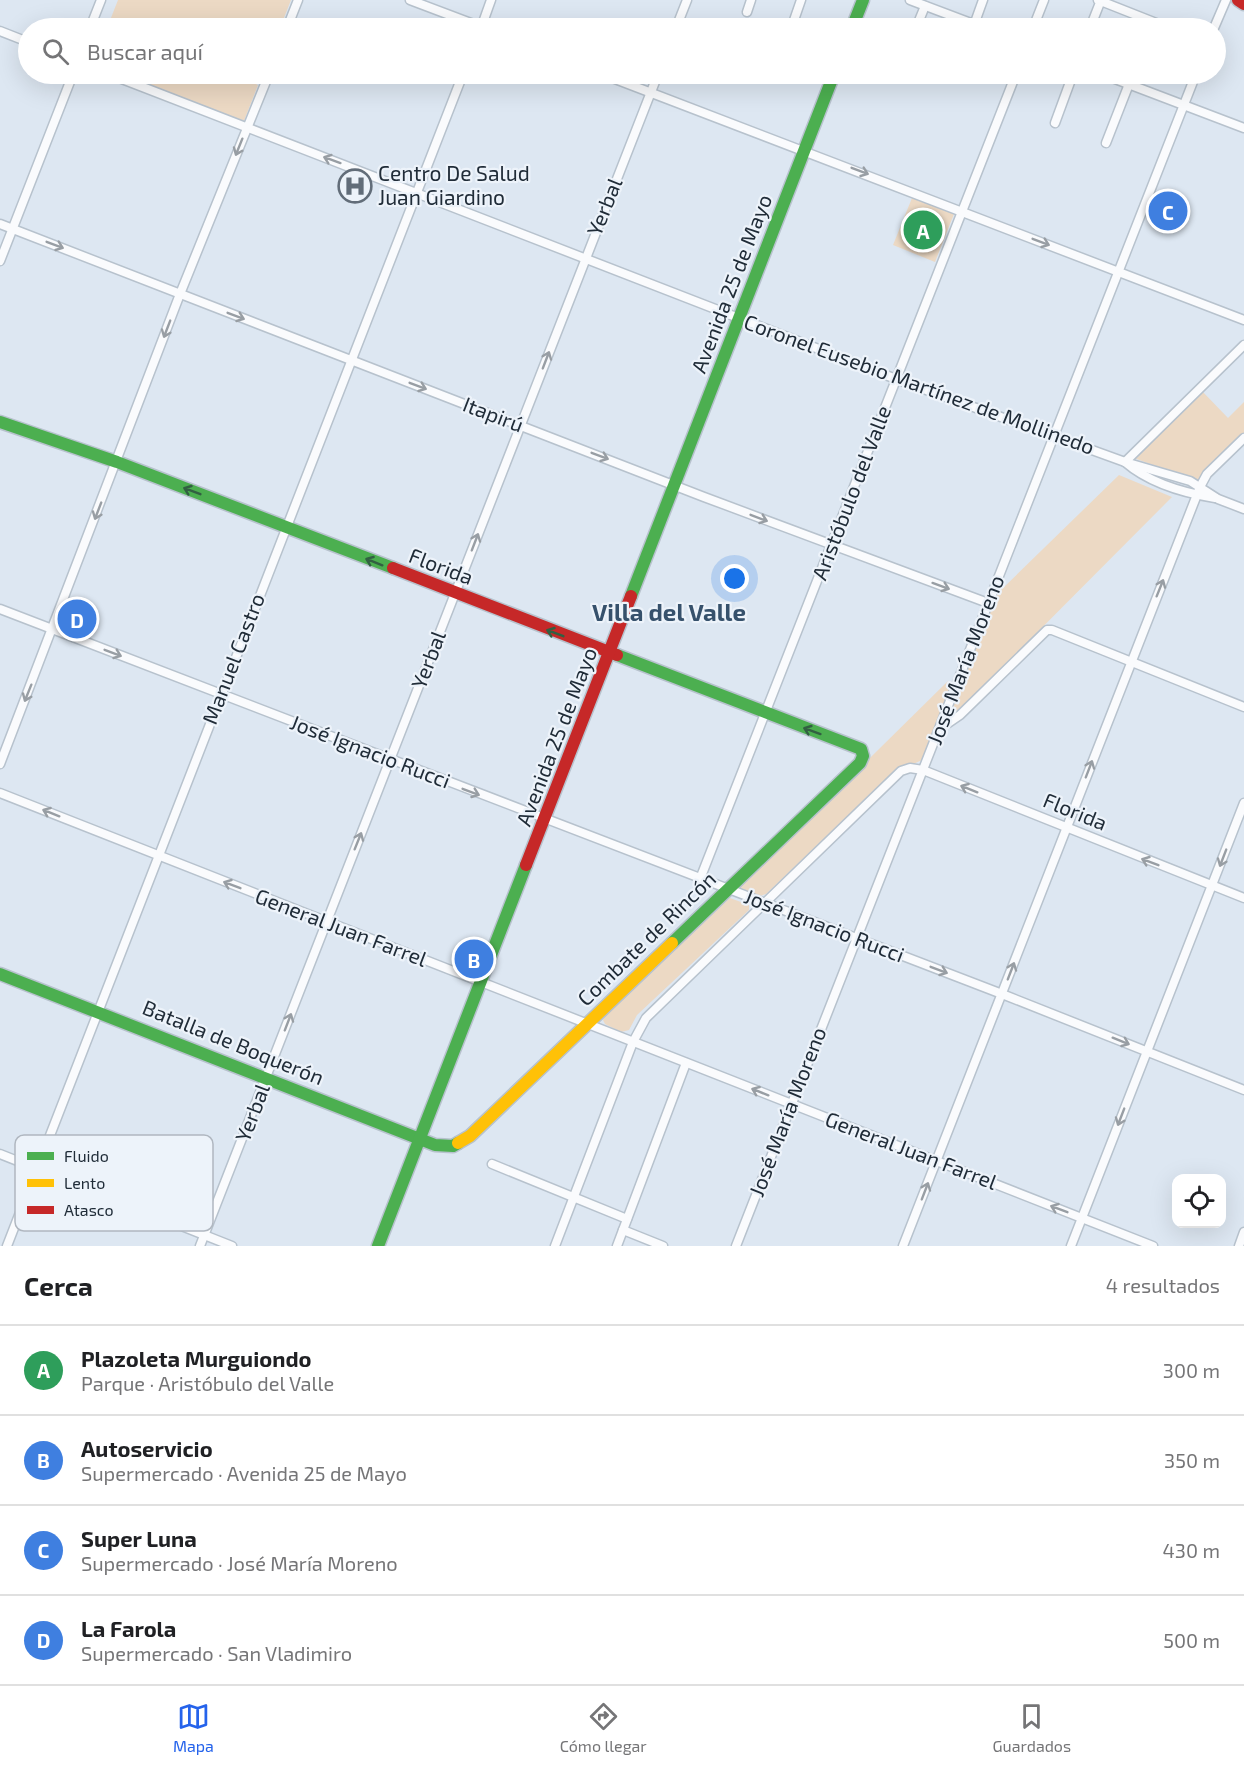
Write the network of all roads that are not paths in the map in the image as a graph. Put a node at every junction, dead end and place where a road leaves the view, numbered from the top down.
1 (101, 0) edge
2 (298, 0) edge
3 (410, 0) edge
4 (491, 0) edge
5 (687, 0) edge
6 (751, 0) edge
7 (801, 0) edge
8 (862, 0) edge
9 (910, 0) edge
10 (983, 0) edge
11 (1044, 0) edge
12 (1100, 0) edge
13 (1226, 0) edge
14 (1238, 0) edge
15 (1244, 4) edge
16 (925, 6) junction
17 (747, 12) dead end
18 (94, 18) edge
19 (291, 18) edge
20 (456, 18) edge
21 (485, 18) edge
22 (680, 18) edge
23 (795, 18) edge
24 (856, 18) edge
25 (920, 18) edge
26 (956, 18) edge
27 (977, 18) edge
28 (1037, 18) edge
29 (1094, 18) edge
30 (1144, 18) edge
31 (1218, 18) edge
32 (0, 31) edge
33 (18, 38) edge
34 (69, 84) edge
35 (134, 84) edge
36 (264, 84) edge
37 (460, 84) edge
38 (628, 84) edge
39 (654, 84) edge
40 (830, 84) edge
41 (1012, 84) edge
42 (1069, 84) edge
43 (1129, 84) joint
44 (1192, 84) edge
45 (651, 93) junction
46 (1184, 104) junction
47 (1055, 123) dead end
48 (1244, 128) edge
49 (246, 129) junction
50 (1106, 143) dead end
51 (805, 150) junction
52 (417, 193) junction
53 (962, 211) junction
54 (0, 224) edge
55 (12, 229) junction
56 (585, 259) junction
57 (0, 261) edge
58 (1119, 272) junction
59 (180, 294) junction
60 (740, 319) junction
61 (1244, 320) edge
62 (1244, 345) edge
63 (351, 360) junction
64 (896, 379) junction
65 (0, 422) edge
66 (520, 426) junction
67 (1055, 435) junction
68 (1244, 438) edge
69 (117, 462) junction
70 (1125, 462) junction
71 (675, 484) junction
72 (1198, 491) junction
73 (1244, 510) edge
74 (286, 527) junction
75 (831, 545) junction
76 (455, 594) junction
77 (988, 603) junction
78 (0, 609) edge
79 (53, 629) junction
80 (610, 654) junction
81 (1131, 662) junction
82 (220, 694) junction
83 (1244, 707) edge
84 (766, 714) junction
85 (940, 729) junction
86 (863, 756) joint
87 (390, 760) junction
88 (0, 764) edge
89 (923, 770) junction
90 (0, 793) edge
91 (1244, 803) edge
92 (546, 820) junction
93 (1066, 829) junction
94 (158, 857) junction
95 (700, 879) junction
96 (1212, 886) junction
97 (727, 890) junction
98 (1244, 898) edge
99 (764, 903) junction
100 (327, 922) junction
101 (857, 939) junction
102 (0, 974) edge
103 (482, 983) junction
104 (1002, 994) junction
105 (97, 1011) junction
106 (586, 1025) junction
107 (633, 1042) junction
108 (1146, 1052) junction
109 (686, 1063) junction
110 (267, 1077) junction
111 (1244, 1090) edge
112 (791, 1104) junction
113 (51, 1135) edge
114 (420, 1139) junction
115 (453, 1146) joint
116 (0, 1154) edge
117 (15, 1160) edge
118 (936, 1161) junction
119 (492, 1164) dead end
120 (574, 1198) junction
121 (213, 1212) edge
122 (1082, 1218) junction
123 (627, 1220) junction
124 (15, 1226) edge
125 (623, 1230) junction
126 (194, 1231) edge
127 (206, 1231) edge
128 (1244, 1232) edge
129 (204, 1235) junction
130 (7, 1246) edge
131 (200, 1246) edge
132 (232, 1246) edge
133 (378, 1246) edge
134 (555, 1246) edge
135 (617, 1246) edge
136 (663, 1246) edge
137 (736, 1246) edge
138 (903, 1246) edge
139 (1071, 1246) edge
140 (1152, 1246) edge
141 (1239, 1246) edge

1 - 18 street
2 - 19 street
3 - 20 street
4 - 21 street
5 - 22 street
6 - 17 street
7 - 23 street
8 - 24 street
9 - 16 street
10 - 27 street
11 - 28 street
12 - 29 street
12 - 30 street
13 - 31 street
14 - 15 street
16 - 25 street
16 - 26 street
32 - 33 street
34 - 55 street
35 - 49 street, Coronel Eusebio Martínez de Mollinedo
36 - 49 street
37 - 52 street, Manuel Castro
38 - 45 street
39 - 45 street, Yerbal
40 - 51 street, Avenida 25 de Mayo
41 - 53 street, Aristóbulo del Valle
42 - 47 street
43 - 46 street
43 - 50 street
44 - 46 street, José María Moreno
45 - 51 street
45 - 56 street, Yerbal
46 - 48 street
46 - 58 street, José María Moreno
52 -> 49 street, Coronel Eusebio Martínez de Mollinedo
49 -> 59 street
51 -> 53 street
51 - 60 street, Avenida 25 de Mayo
52 - 56 street, Coronel Eusebio Martínez de Mollinedo
52 - 63 street, Manuel Castro
53 -> 58 street
53 - 64 street, Aristóbulo del Valle
54 - 55 street, Itapirú
55 - 57 street
55 -> 59 street, Itapirú
56 - 60 street, Coronel Eusebio Martínez de Mollinedo
66 -> 56 street, Yerbal
58 - 61 street
58 - 67 street, José María Moreno
59 -> 63 street, Itapirú
59 -> 69 street
60 - 64 street, Coronel Eusebio Martínez de Mollinedo
60 - 71 street, Avenida 25 de Mayo
62 - 70 street
63 -> 66 street, Itapirú
63 - 74 street, Manuel Castro
64 - 67 street, Coronel Eusebio Martínez de Mollinedo
64 - 75 street, Aristóbulo del Valle
65 - 69 street, Florida
66 -> 71 street, Itapirú
76 -> 66 street, Yerbal
67 - 70 street, Coronel Eusebio Martínez de Mollinedo
67 - 77 street, José María Moreno
68 - 72 street
74 -> 69 street, Florida
69 -> 79 street
70 - 72 street, Coronel Eusebio Martínez de Mollinedo
71 -> 75 street, Itapirú
71 - 80 street, Avenida 25 de Mayo
72 - 73 street, Coronel Eusebio Martínez de Mollinedo
81 -> 72 street
76 -> 74 street, Florida
74 - 82 street, Manuel Castro
75 -> 77 street, Itapirú
75 - 84 street, Aristóbulo del Valle
80 -> 76 street, Florida
76 - 87 street, Yerbal
77 - 85 street, José María Moreno
78 - 79 street, José Ignacio Rucci
79 -> 82 street, José Ignacio Rucci
79 -> 88 street
80 - 84 street, Florida
80 - 92 street, Avenida 25 de Mayo
81 - 83 street
81 - 85 street
93 -> 81 street
82 - 87 street, José Ignacio Rucci
82 - 94 street, Manuel Castro
86 -> 84 street, Florida
84 - 95 street, Aristóbulo del Valle
85 - 89 street, José María Moreno
86 - 97 street, Combate de Rincón
87 -> 92 street, José Ignacio Rucci
100 -> 87 street, Yerbal
93 -> 89 street, Florida
89 - 99 street
89 - 101 street, José María Moreno
94 -> 90 street, General Juan Farrel
91 -> 96 street
92 - 95 street, José Ignacio Rucci
92 - 103 street, Avenida 25 de Mayo
96 -> 93 street, Florida
104 -> 93 street
100 -> 94 street, General Juan Farrel
94 - 105 street, Manuel Castro
95 - 97 street, José Ignacio Rucci
96 - 98 street, Florida
96 - 108 street
97 - 99 street, José Ignacio Rucci
97 - 106 street, Combate de Rincón
99 - 101 street, José Ignacio Rucci
99 - 107 street
100 - 103 street, General Juan Farrel
110 -> 100 street, Yerbal
101 -> 104 street, José Ignacio Rucci
101 - 112 street, José María Moreno
102 - 105 street, Batalla de Boquerón
103 - 106 street, General Juan Farrel
103 - 114 street, Avenida 25 de Mayo
104 -> 108 street, José Ignacio Rucci
104 - 118 street
105 - 110 street, Batalla de Boquerón
105 - 113 street, Manuel Castro
106 - 107 street, General Juan Farrel
106 - 115 street, Combate de Rincón
107 - 109 street, General Juan Farrel
107 - 120 street
108 - 111 street, José Ignacio Rucci
108 -> 122 street
112 -> 109 street, General Juan Farrel
109 - 123 street
110 - 114 street, Batalla de Boquerón
110 - 121 street, Yerbal
112 - 118 street, General Juan Farrel
112 - 137 street, José María Moreno
114 - 115 street, Batalla de Boquerón
114 - 133 street, Avenida 25 de Mayo
116 - 117 street
122 -> 118 street, General Juan Farrel
138 -> 118 street
119 - 120 street
120 - 123 street
120 - 134 street
122 - 139 street
122 - 140 street, General Juan Farrel
123 - 125 street
124 - 130 street, Manuel Castro
125 - 135 street
125 - 136 street
126 - 129 street
127 - 129 street, Yerbal
128 - 141 street
129 - 131 street, Yerbal
129 - 132 street

